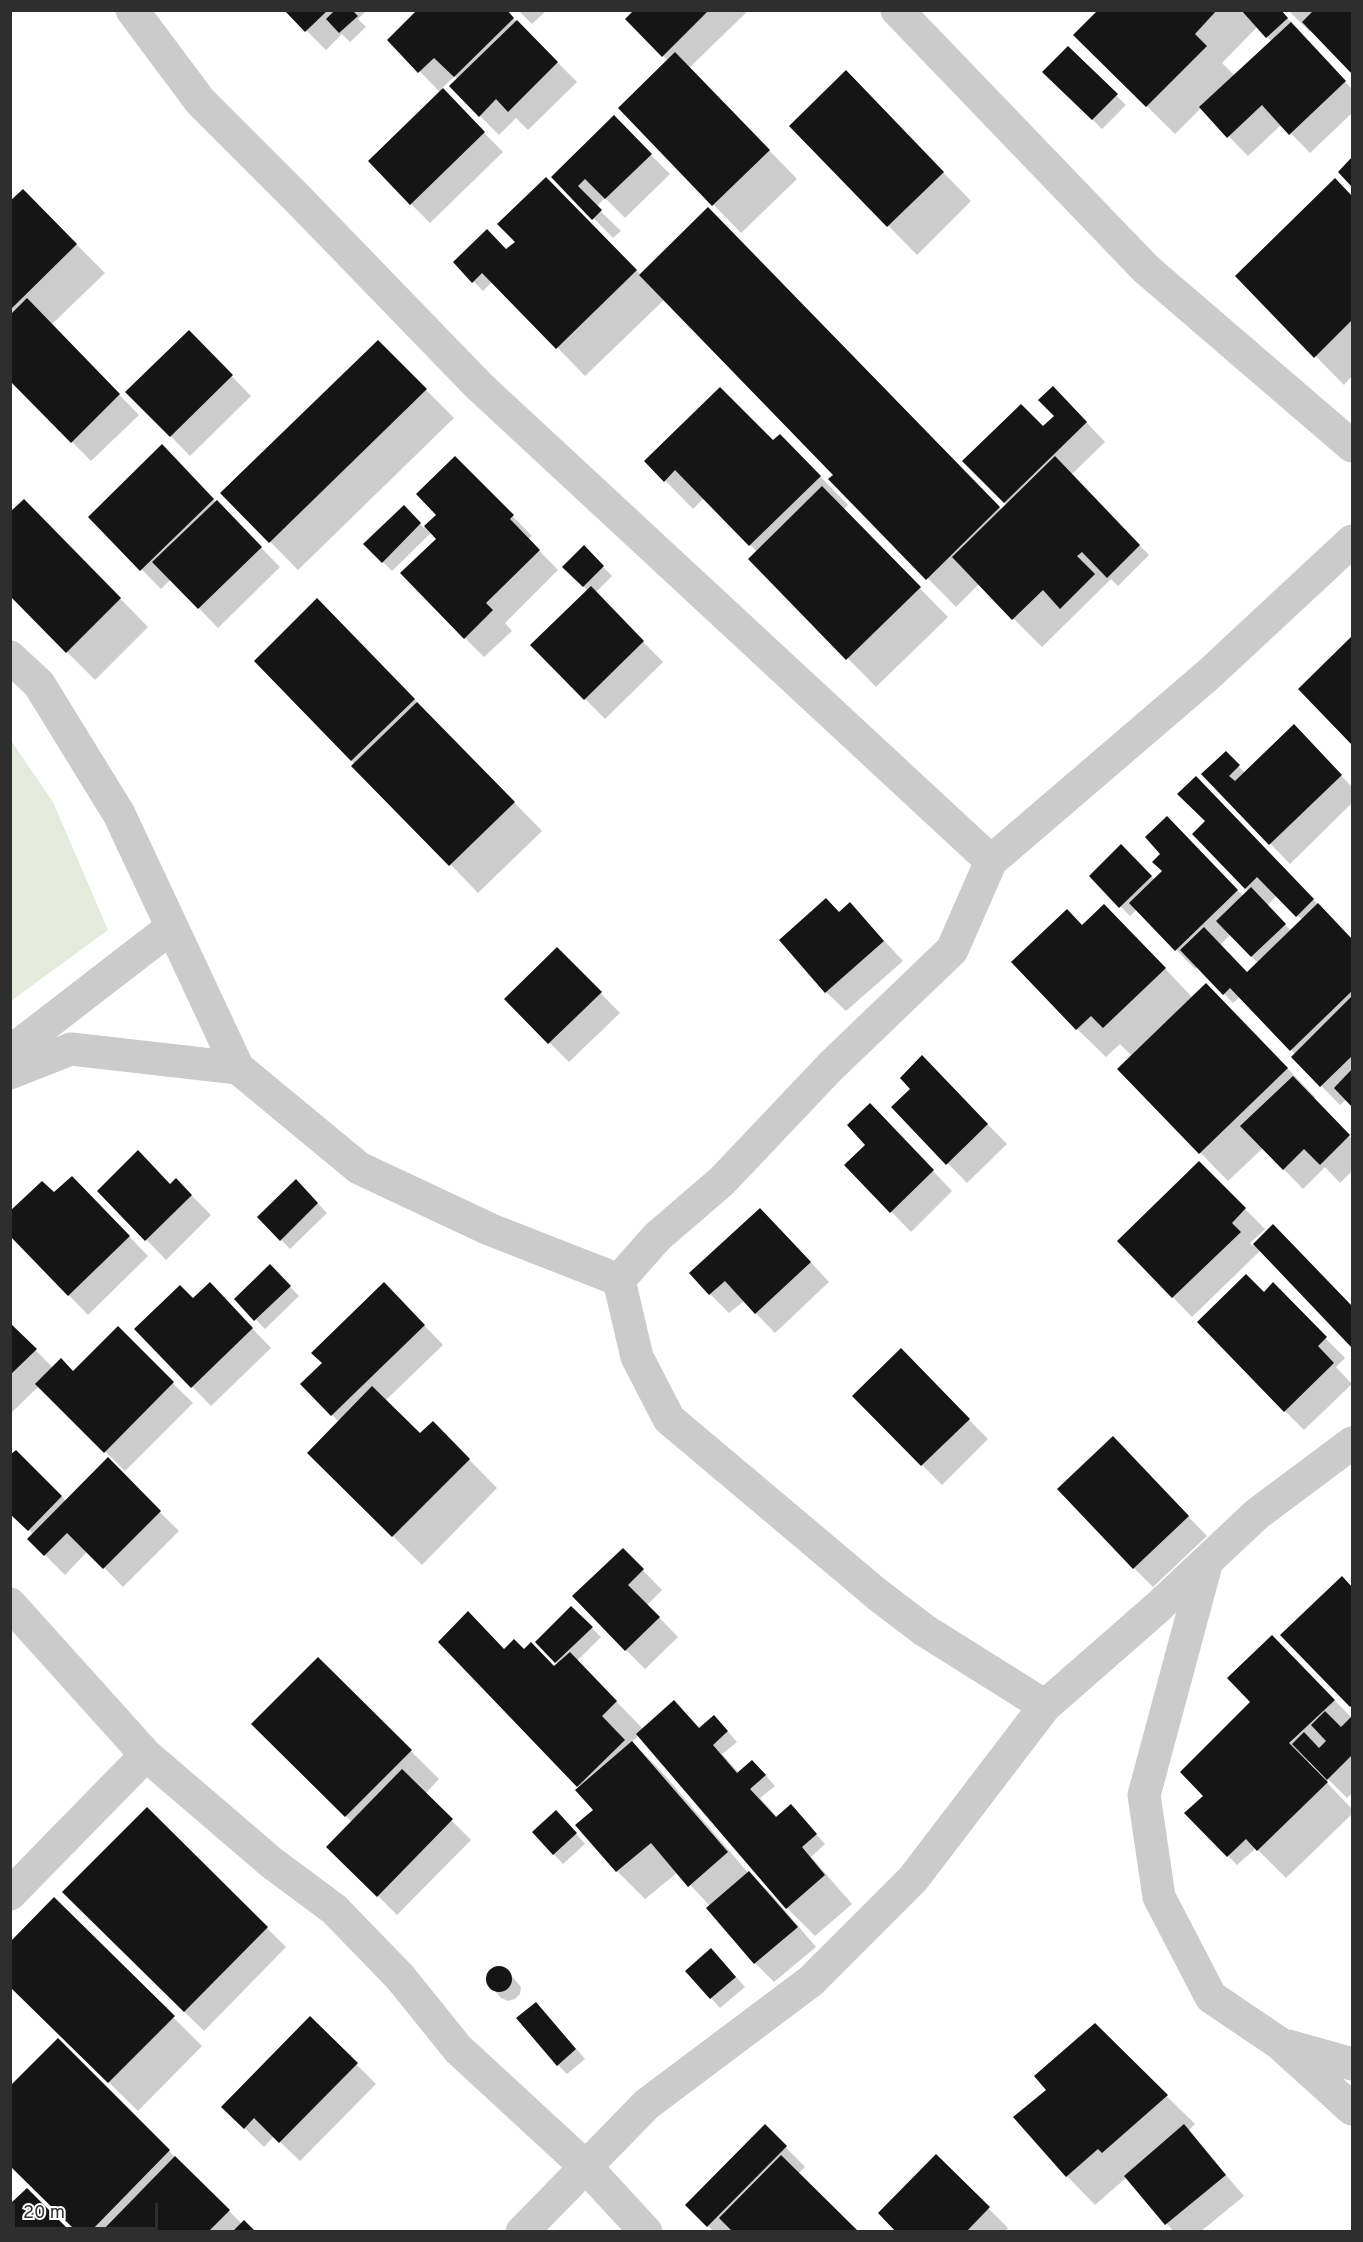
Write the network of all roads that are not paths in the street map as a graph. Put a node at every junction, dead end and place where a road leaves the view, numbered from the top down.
1 (132, 10) edge
2 (897, 10) edge
3 (1353, 446) edge
4 (1353, 541) edge
5 (10, 657) edge
6 (991, 861) junction
7 (172, 927) junction
8 (10, 1052) edge
9 (238, 1068) junction
10 (10, 1074) edge
11 (619, 1280) junction
12 (1353, 1443) edge
13 (1208, 1561) junction
14 (10, 1604) edge
15 (1045, 1706) junction
16 (146, 1755) junction
17 (10, 1894) edge
18 (1279, 2043) junction
19 (1353, 2064) edge
20 (1353, 2109) edge
21 (586, 2168) junction
22 (522, 2232) edge
23 (646, 2232) edge

1 - 6 street
2 - 3 street
4 - 6 street
5 - 7 street
6 - 11 street
7 - 8 street
7 - 9 street
9 - 10 street
9 - 11 street
11 - 15 street
12 - 13 street
13 - 15 street
13 - 18 street
14 - 16 street
15 - 21 street
16 - 17 street
16 - 21 street
18 - 19 street
18 - 20 street
21 - 22 street
21 - 23 street

